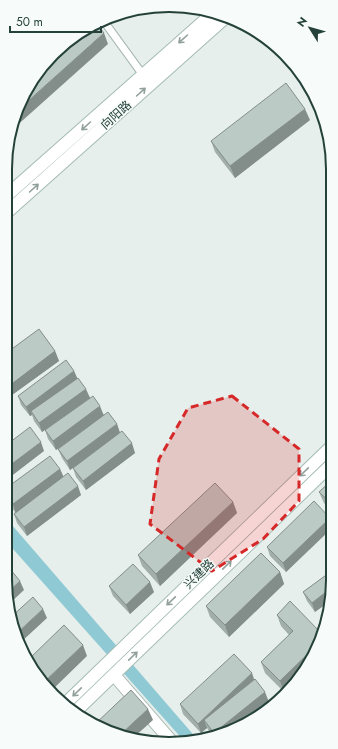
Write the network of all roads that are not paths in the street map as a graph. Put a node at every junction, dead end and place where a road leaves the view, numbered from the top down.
1 (209, 17) edge
2 (221, 21) edge
3 (107, 25) edge
4 (143, 75) junction
5 (12, 191) edge
6 (12, 208) edge
7 (326, 451) edge
8 (326, 470) edge
9 (114, 675) junction
10 (68, 701) edge
11 (79, 709) edge
12 (168, 737) edge

1 -> 4 street, 向阳路
6 -> 2 street, 向阳路
3 - 4 lane
4 -> 5 street, 向阳路
7 -> 10 street, 兴建路
9 -> 8 street, 兴建路
9 - 11 street, 兴建路
9 - 12 street

